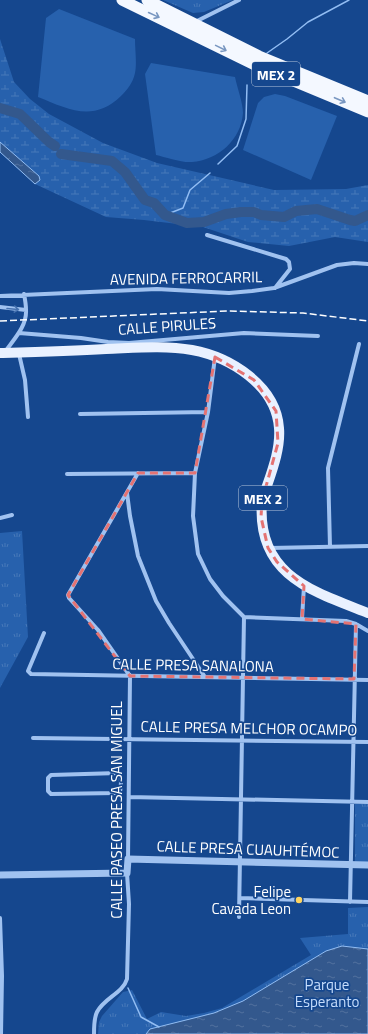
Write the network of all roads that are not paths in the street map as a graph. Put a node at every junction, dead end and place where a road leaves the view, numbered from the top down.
1 (122, 0) edge
2 (147, 0) edge
3 (239, 0) edge
4 (193, 23) junction
5 (368, 100) edge
6 (368, 112) edge
7 (207, 235) dead end
8 (368, 264) edge
9 (274, 288) junction
10 (24, 294) junction
11 (0, 296) edge
12 (0, 307) edge
13 (26, 310) junction
14 (19, 332) junction
15 (318, 336) dead end
16 (359, 344) dead end
17 (129, 346) junction
18 (2, 353) edge
19 (19, 353) junction
20 (215, 357) junction
21 (208, 412) junction
22 (80, 414) dead end
23 (28, 416) dead end
24 (138, 473) junction
25 (195, 473) junction
26 (67, 474) dead end
27 (127, 492) junction
28 (12, 515) dead end
29 (0, 518) edge
30 (368, 546) edge
31 (330, 547) junction
32 (268, 548) junction
33 (304, 586) junction
34 (368, 613) edge
35 (244, 617) junction
36 (302, 619) junction
37 (356, 624) junction
38 (368, 631) edge
39 (44, 633) dead end
40 (130, 676) junction
41 (205, 677) junction
42 (243, 678) junction
43 (354, 679) junction
44 (368, 680) edge
45 (33, 738) dead end
46 (130, 739) junction
47 (242, 740) junction
48 (353, 742) junction
49 (368, 742) edge
50 (120, 783) junction
51 (129, 783) junction
52 (129, 797) junction
53 (241, 799) junction
54 (352, 801) junction
55 (368, 802) edge
56 (128, 859) junction
57 (240, 862) junction
58 (351, 865) junction
59 (368, 865) edge
60 (127, 874) junction
61 (0, 875) edge
62 (240, 898) junction
63 (350, 902) junction
64 (368, 902) edge
65 (239, 917) dead end
66 (0, 918) edge
67 (1, 976) edge
68 (1, 1034) edge
69 (94, 1034) edge

1 -> 6 highway, MEX 2
2 - 4 highway, MEX 2
3 - 4 street
4 - 5 highway, MEX 2
7 - 9 street
8 - 9 street, AVENIDA FERROCARRIL
9 - 10 street, AVENIDA FERROCARRIL
10 - 11 street, AVENIDA FERROCARRIL
10 - 13 street
12 -> 13 street
13 - 14 street
14 - 17 street, CALLE PIRULES
14 - 18 street
15 - 17 street, CALLE PIRULES
16 - 31 street
17 - 19 main road, MEX 2
17 - 20 main road, MEX 2
18 - 19 main road, MEX 2
19 - 23 street
20 - 21 street
20 - 32 main road, MEX 2
21 - 22 street
21 - 25 street
24 - 25 street
24 - 26 street
24 - 27 street
25 - 35 street
27 - 40 street
27 - 41 street
28 - 29 street
30 - 31 street
31 - 32 street
32 - 33 main road, MEX 2
33 - 34 main road, MEX 2
33 - 36 street
35 - 36 street
35 - 42 street
36 - 37 street
37 - 38 street
37 - 43 street
39 - 40 street, CALLE PRESA SANALONA
40 - 41 street, CALLE PRESA SANALONA
40 - 46 street, CALLE PASEO PRESA SAN MIGUEL
41 - 42 street, CALLE PRESA SANALONA
42 - 43 street, CALLE PRESA SANALONA
42 - 47 street
43 - 44 street, CALLE PRESA SANALONA
43 - 48 street
45 - 46 street, CALLE PRESA MELCHOR OCAMPO
46 - 47 street, CALLE PRESA MELCHOR OCAMPO
46 - 51 street, CALLE PASEO PRESA SAN MIGUEL
47 - 48 street, CALLE PRESA MELCHOR OCAMPO
47 - 53 street
48 - 49 street, CALLE PRESA MELCHOR OCAMPO
48 - 54 street
50 - 50 street
50 - 51 street
51 - 52 street, CALLE PASEO PRESA SAN MIGUEL
52 - 53 street
52 - 56 street, CALLE PASEO PRESA SAN MIGUEL
53 - 54 street
53 - 57 street
54 - 55 street
54 - 58 street
56 - 57 street, CALLE PRESA CUAUHTÉMOC
56 - 60 street, CALLE PASEO PRESA SAN MIGUEL
57 - 58 street, CALLE PRESA CUAUHTÉMOC
57 - 62 street
58 - 59 street, CALLE PRESA CUAUHTÉMOC
58 - 63 street
60 - 61 street
60 - 69 street, CALLE PASEO PRESA SAN MIGUEL
62 - 63 street
62 - 65 street
63 - 64 street
66 - 67 street
67 - 68 street

